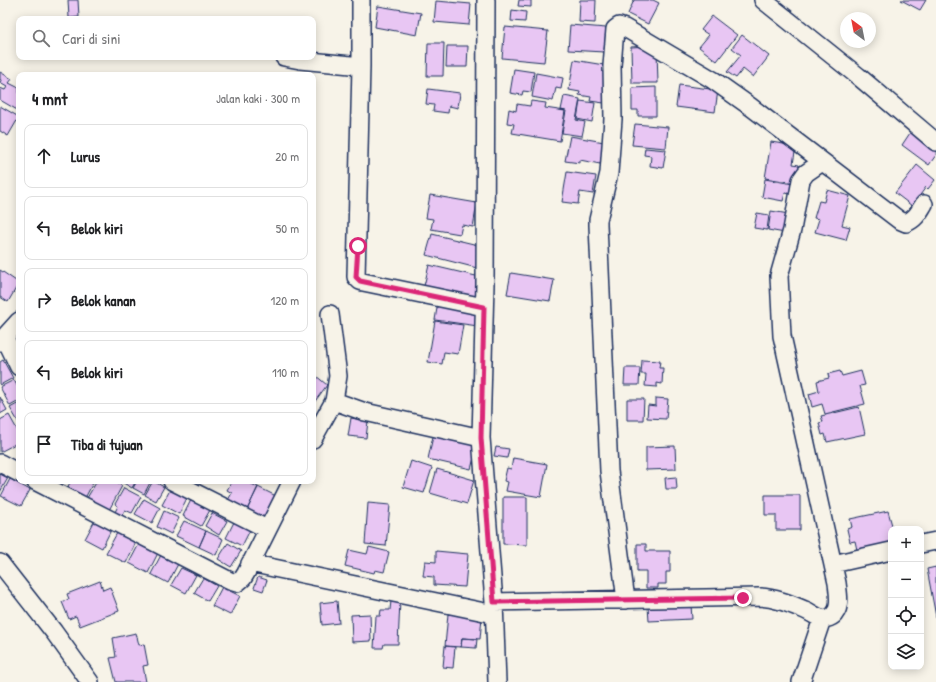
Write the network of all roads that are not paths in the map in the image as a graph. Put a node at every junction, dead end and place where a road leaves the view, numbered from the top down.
1 (361, 0) edge
2 (486, 0) edge
3 (763, 0) edge
4 (300, 60) edge
5 (361, 66) junction
6 (936, 142) edge
7 (822, 162) junction
8 (924, 204) dead end
9 (484, 307) junction
10 (330, 314) dead end
11 (16, 325) edge
12 (3, 340) edge
13 (16, 362) edge
14 (334, 401) junction
15 (316, 428) edge
16 (481, 438) junction
17 (0, 462) edge
18 (16, 471) edge
19 (41, 484) edge
20 (178, 484) edge
21 (289, 484) edge
22 (268, 529) junction
23 (936, 541) edge
24 (924, 543) edge
25 (888, 552) edge
26 (0, 563) edge
27 (250, 563) junction
28 (833, 564) junction
29 (626, 600) junction
30 (494, 608) junction
31 (822, 619) junction
32 (90, 682) edge
33 (497, 682) edge
34 (801, 682) edge

1 - 5 street
2 - 9 street
3 - 6 street
4 - 5 street
5 - 9 street
7 - 8 street
7 - 28 street
7 - 29 street
9 - 16 street
10 - 14 street
11 - 12 street
12 - 13 street
14 - 15 street
14 - 16 street
16 - 30 street
17 - 18 street
19 - 27 street
20 - 22 street
21 - 22 street
22 - 27 street
23 - 24 street
25 - 28 street
26 - 32 street
27 - 30 street
28 - 31 street
29 - 30 street
29 - 31 street
30 - 33 street
31 - 34 street

